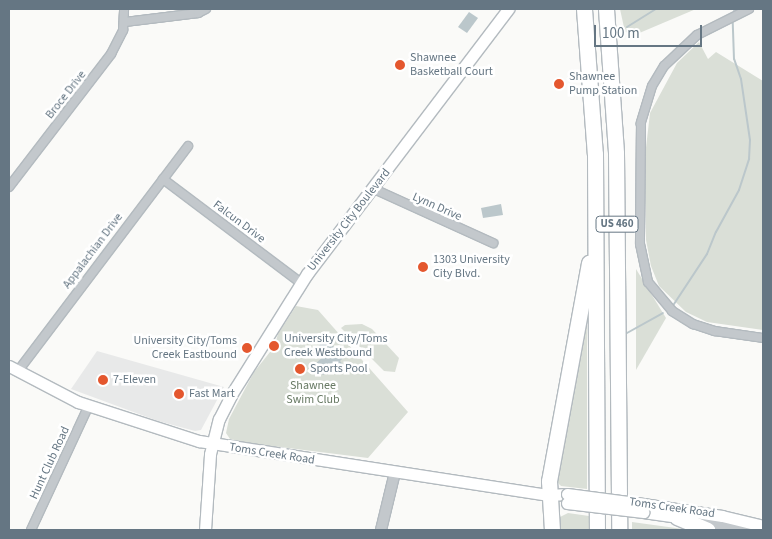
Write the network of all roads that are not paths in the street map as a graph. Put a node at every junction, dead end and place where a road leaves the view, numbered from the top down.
1 (124, 9) edge
2 (206, 9) edge
3 (508, 9) edge
4 (584, 9) edge
5 (606, 9) edge
6 (751, 9) edge
7 (124, 22) junction
8 (188, 146) dead end
9 (163, 179) junction
10 (9, 187) edge
11 (374, 189) junction
12 (596, 230) junction
13 (493, 243) dead end
14 (302, 283) junction
15 (763, 338) edge
16 (13, 368) edge
17 (89, 405) junction
18 (212, 443) junction
19 (395, 472) junction
20 (549, 495) junction
21 (643, 508) junction
22 (676, 517) junction
23 (763, 526) edge
24 (31, 530) edge
25 (205, 530) edge
26 (381, 530) edge
27 (552, 530) edge
28 (597, 530) edge
29 (619, 530) edge
30 (707, 530) edge
31 (747, 530) edge

1 - 7 street, Broce Drive
2 - 7 street
3 - 11 main road, University City Boulevard
4 - 12 highway, US 460
5 - 29 highway, US 460
6 - 15 street
7 - 10 street, Broce Drive
8 - 9 street, Appalachian Drive
9 - 14 street, Falcun Drive
9 - 16 street, Appalachian Drive
11 - 13 street, Lynn Drive
11 - 14 main road, University City Boulevard
12 - 20 highway
12 - 28 highway, US 460
14 - 18 main road, University City Boulevard
16 - 17 main road, Toms Creek Road
17 - 18 main road, Toms Creek Road
17 - 24 street, Hunt Club Road
18 - 19 main road, Toms Creek Road
18 - 25 main road, University City Boulevard
19 - 20 main road, Toms Creek Road
19 - 26 street
20 - 21 main road, Toms Creek Road, bridge
20 - 27 highway
21 - 22 main road, Toms Creek Road
21 - 23 main road, Toms Creek Road
22 - 30 highway
22 - 31 street, Toms Creek Road

